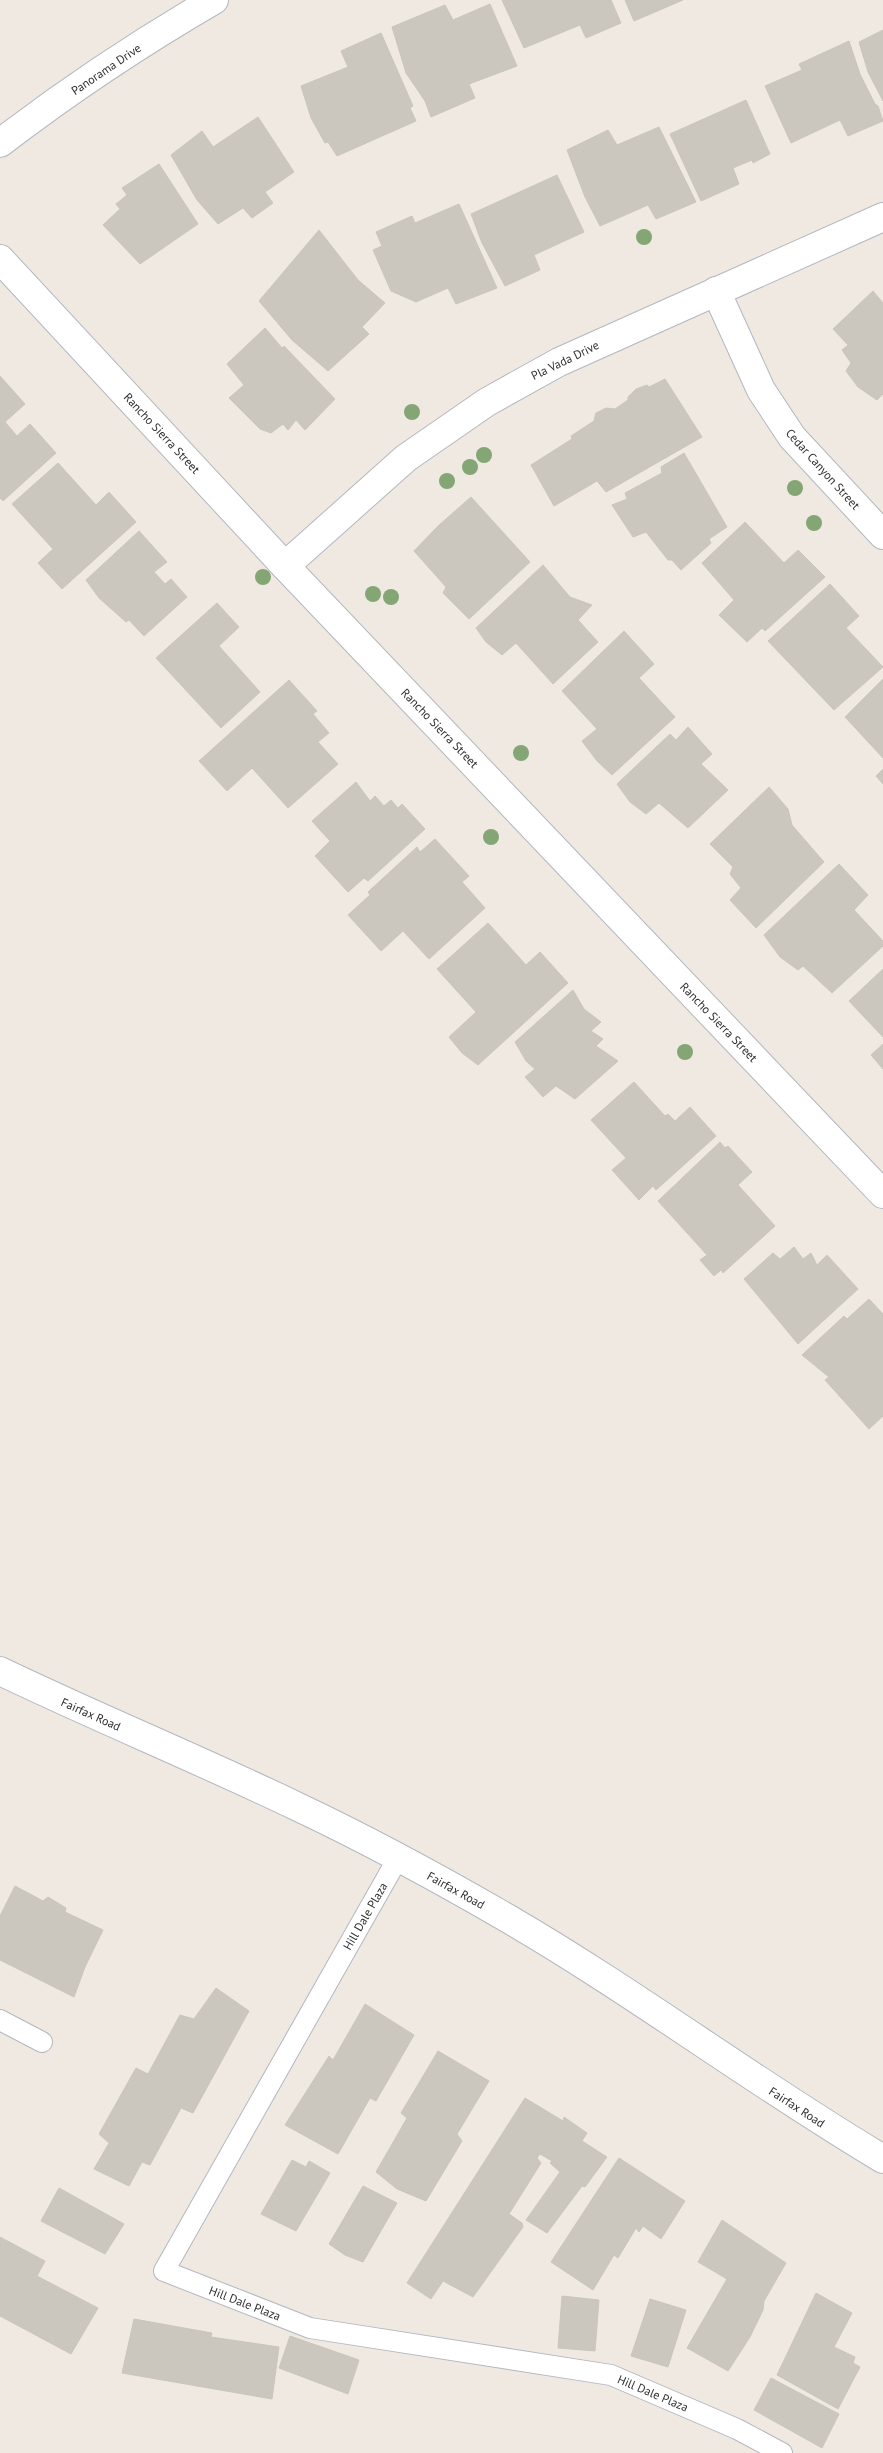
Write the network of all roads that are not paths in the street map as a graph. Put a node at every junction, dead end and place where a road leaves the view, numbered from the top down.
1 (214, 0) edge
2 (0, 143) edge
3 (883, 217) edge
4 (0, 259) edge
5 (716, 291) junction
6 (883, 535) edge
7 (286, 566) junction
8 (883, 1194) edge
9 (0, 1671) edge
10 (398, 1858) junction
11 (0, 2020) edge
12 (42, 2042) dead end
13 (883, 2159) edge
14 (782, 2453) edge

1 - 2 street, Panorama Drive
3 - 5 street, Pla Vada Drive
4 - 7 street, Rancho Sierra Street
5 - 6 street, Cedar Canyon Street
5 - 7 street, Pla Vada Drive
7 - 8 street, Rancho Sierra Street
9 - 10 street, Fairfax Road
10 - 13 street, Fairfax Road
10 - 14 lane, Hill Dale Plaza
11 - 12 lane

